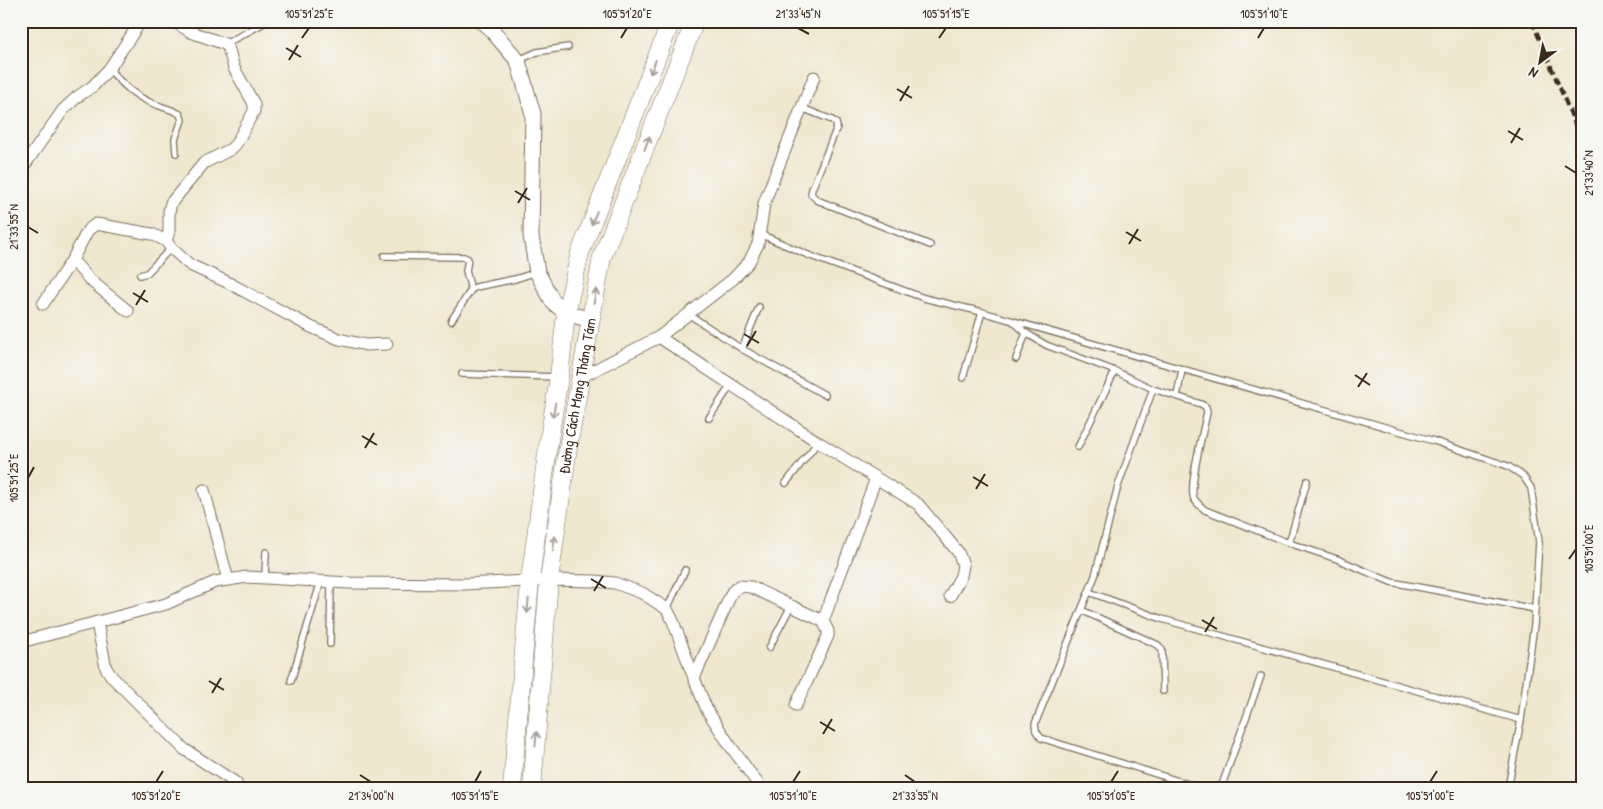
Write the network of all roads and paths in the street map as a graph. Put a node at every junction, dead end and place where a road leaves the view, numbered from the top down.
1 (141, 21) edge
2 (173, 21) edge
3 (481, 21) edge
4 (671, 21) edge
5 (695, 21) edge
6 (266, 22) edge
7 (225, 44) junction
8 (568, 47) dead end
9 (518, 61) junction
10 (109, 69) junction
11 (814, 77) dead end
12 (802, 108) junction
13 (176, 153) dead end
14 (21, 170) edge
15 (760, 234) junction
16 (168, 245) junction
17 (930, 245) dead end
18 (384, 256) dead end
19 (72, 260) junction
20 (537, 272) junction
21 (140, 275) dead end
22 (471, 290) junction
23 (43, 304) dead end
24 (759, 307) dead end
25 (128, 311) dead end
26 (982, 312) junction
27 (566, 313) junction
28 (688, 314) junction
29 (591, 320) junction
30 (1012, 320) junction
31 (451, 321) dead end
32 (1026, 333) junction
33 (658, 337) junction
34 (387, 344) dead end
35 (742, 349) junction
36 (1016, 359) dead end
37 (1182, 370) junction
38 (1115, 372) junction
39 (462, 374) dead end
40 (560, 377) junction
41 (581, 377) junction
42 (963, 378) dead end
43 (731, 385) junction
44 (1153, 389) junction
45 (825, 395) dead end
46 (1177, 396) junction
47 (709, 418) dead end
48 (818, 442) junction
49 (1078, 447) dead end
50 (876, 478) junction
51 (1307, 481) dead end
52 (786, 483) dead end
53 (204, 490) dead end
54 (1289, 543) junction
55 (266, 552) dead end
56 (685, 570) dead end
57 (265, 578) junction
58 (228, 580) junction
59 (549, 580) junction
60 (326, 582) junction
61 (530, 582) junction
62 (1089, 592) junction
63 (950, 596) dead end
64 (792, 606) junction
65 (667, 609) junction
66 (1535, 609) junction
67 (1082, 610) junction
68 (823, 621) junction
69 (97, 623) junction
70 (21, 642) edge
71 (330, 644) dead end
72 (769, 648) dead end
73 (1261, 676) dead end
74 (694, 678) junction
75 (292, 682) dead end
76 (1163, 691) dead end
77 (796, 705) dead end
78 (1522, 720) junction
79 (236, 783) dead end
80 (512, 788) edge
81 (532, 788) edge
82 (761, 788) edge
83 (1201, 788) edge
84 (1215, 788) edge
85 (1508, 788) edge

1 - 10 street
2 - 7 street
3 - 9 main road
4 -> 27 main road, Đường Cách Mạng Tháng Tám
29 -> 5 main road, Đường Cách Mạng Tháng Tám
6 - 7 lane
7 - 16 street
8 - 9 lane
9 - 20 main road
10 - 13 lane
10 - 14 street
11 - 12 street
12 - 15 street
12 - 17 lane
15 - 26 lane
15 - 28 street
16 - 19 street
16 - 21 lane
16 - 34 street
18 - 22 lane
19 - 23 street
19 - 25 street
20 - 22 lane
20 - 27 main road
22 - 31 lane
24 - 35 lane
26 - 30 lane
26 - 42 lane
27 - 29 main road
27 - 40 main road, Đường Cách Mạng Tháng Tám
28 - 33 street
28 - 35 lane
29 - 41 main road, Đường Cách Mạng Tháng Tám
30 - 32 lane
30 - 37 lane
32 - 36 lane
32 - 38 lane
33 - 41 street
33 - 43 street
35 - 45 lane
37 - 46 lane
37 - 66 lane
38 - 44 lane
38 - 49 lane
39 - 40 lane
40 -> 61 main road, Đường Cách Mạng Tháng Tám
59 -> 41 main road, Đường Cách Mạng Tháng Tám
43 - 47 lane
43 - 48 street
44 - 46 lane
44 - 62 lane
46 - 54 lane
48 - 50 street
48 - 52 lane
50 - 63 street
50 - 68 street
51 - 54 lane
53 - 58 street
54 - 66 lane
55 - 57 lane
56 - 65 lane
57 - 58 street
57 - 60 street
58 - 69 street
59 - 61 street
59 - 65 street
81 -> 59 main road, Đường Cách Mạng Tháng Tám
60 - 61 street
60 - 71 lane
60 - 75 lane
61 -> 80 main road, Đường Cách Mạng Tháng Tám
62 - 67 lane
62 - 78 lane
64 - 68 street
64 - 72 lane
64 - 74 street
65 - 74 street
66 - 78 lane
67 - 76 lane
67 - 83 lane
68 - 77 street
69 - 70 street
69 - 79 street
73 - 84 lane
74 - 82 street
78 - 85 lane

